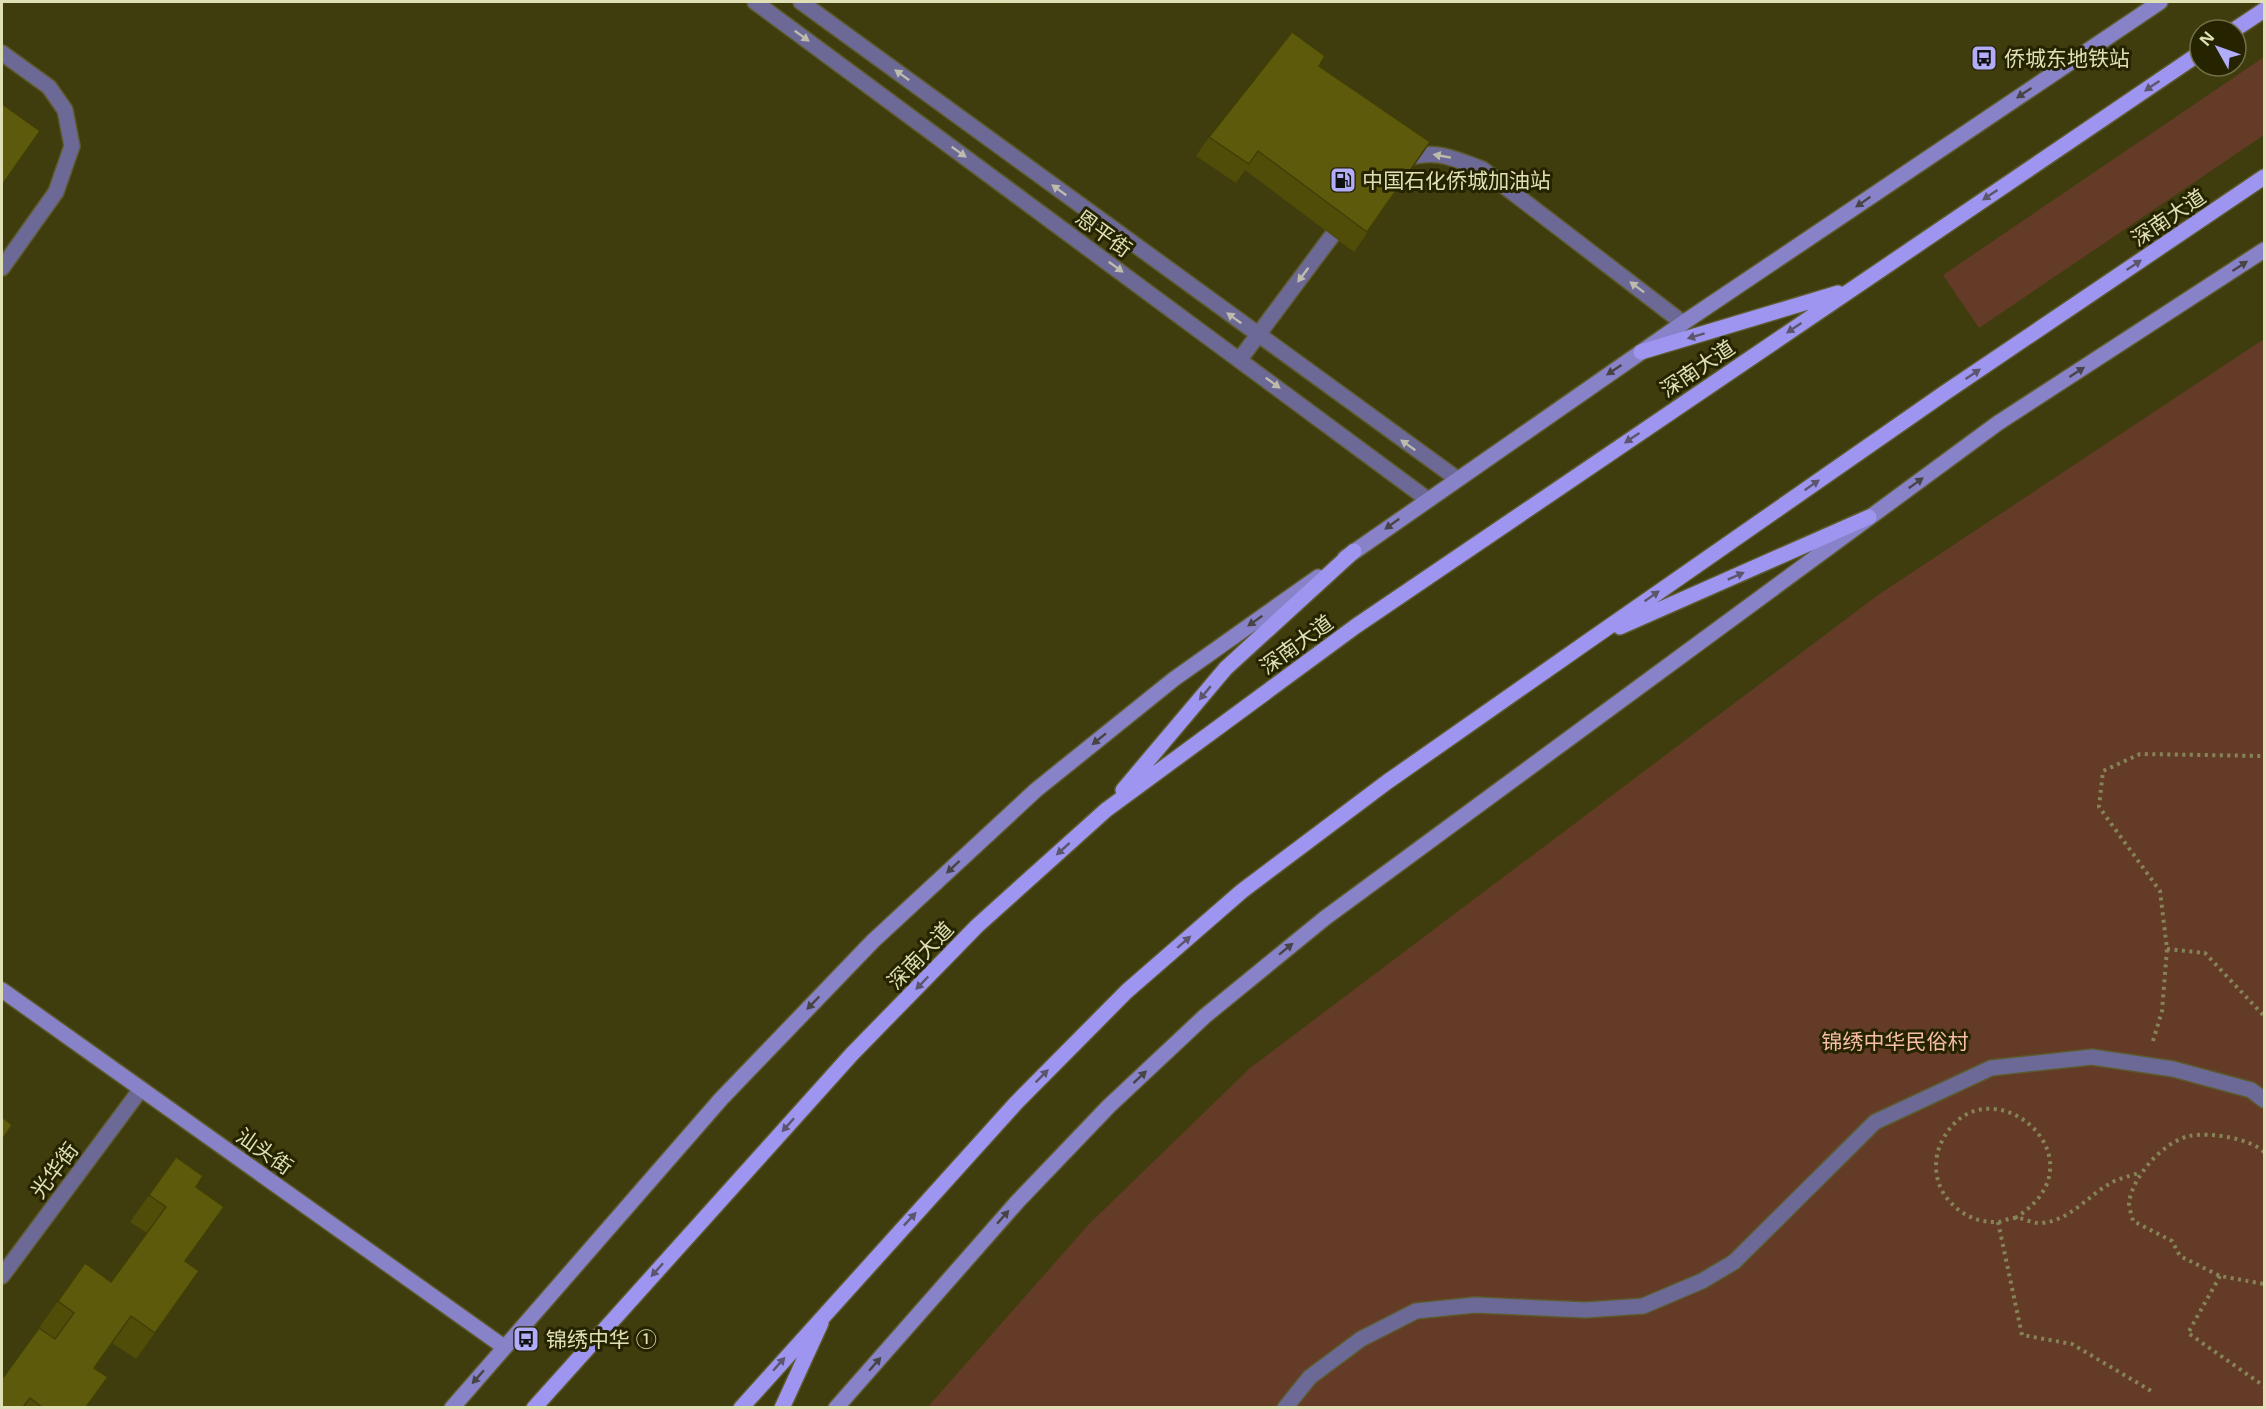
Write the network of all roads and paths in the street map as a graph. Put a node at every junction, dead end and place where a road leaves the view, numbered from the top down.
1 (755, 2) edge
2 (801, 2) edge
3 (2160, 2) edge
4 (2265, 10) edge
5 (2248, 21) edge
6 (2, 53) edge
7 (2188, 61) edge
8 (1389, 169) edge
9 (2265, 177) edge
10 (1353, 208) edge
11 (2265, 250) edge
12 (2, 268) edge
13 (1852, 288) junction
14 (1683, 323) junction
15 (1257, 335) junction
16 (1641, 352) junction
17 (1240, 358) junction
18 (1456, 478) junction
19 (1427, 499) junction
20 (1869, 517) junction
21 (1354, 551) junction
22 (1587, 642) junction
23 (2265, 756) edge
24 (1106, 810) junction
25 (2167, 949) junction
26 (2, 990) edge
27 (2263, 1009) edge
28 (2265, 1016) edge
29 (2146, 1065) junction
30 (141, 1089) junction
31 (2265, 1100) edge
32 (2265, 1152) edge
33 (2140, 1172) junction
34 (2015, 1218) junction
35 (1998, 1222) junction
36 (2, 1276) edge
37 (2220, 1276) junction
38 (2265, 1284) edge
39 (829, 1306) junction
40 (504, 1347) junction
41 (2265, 1386) edge
42 (2153, 1392) dead end
43 (452, 1407) edge
44 (534, 1407) edge
45 (741, 1407) edge
46 (782, 1407) edge
47 (836, 1407) edge
48 (1285, 1407) edge

1 -> 17 street, 恩平街
15 -> 2 street, 恩平街
3 -> 14 main road
4 - 5 main road
6 - 12 street
7 -> 13 main road, 深南大道
14 -> 8 street
22 -> 9 main road, 深南大道
10 -> 15 street
20 -> 11 main road
13 -> 16 main road
13 -> 24 main road, 深南大道
14 - 16 main road
15 - 17 street
18 -> 15 street, 恩平街
16 -> 18 main road
17 -> 19 street, 恩平街
18 - 19 main road
19 -> 21 main road
22 -> 20 main road
47 -> 20 main road
21 -> 24 main road
21 -> 40 main road
39 -> 22 main road, 深南大道
23 - 25 path
24 -> 44 main road, 深南大道
25 - 27 path
25 - 29 path
26 - 30 main road, 汕头街
27 - 28 path
29 - 31 street
29 - 48 street
30 - 36 street, 光华街
30 - 40 main road, 汕头街
32 - 33 path
33 - 34 path
33 - 37 path
34 - 35 path
34 - 35 path
35 - 42 path
37 - 38 path
37 - 41 path
45 -> 39 main road, 深南大道
39 - 46 main road
40 -> 43 main road

